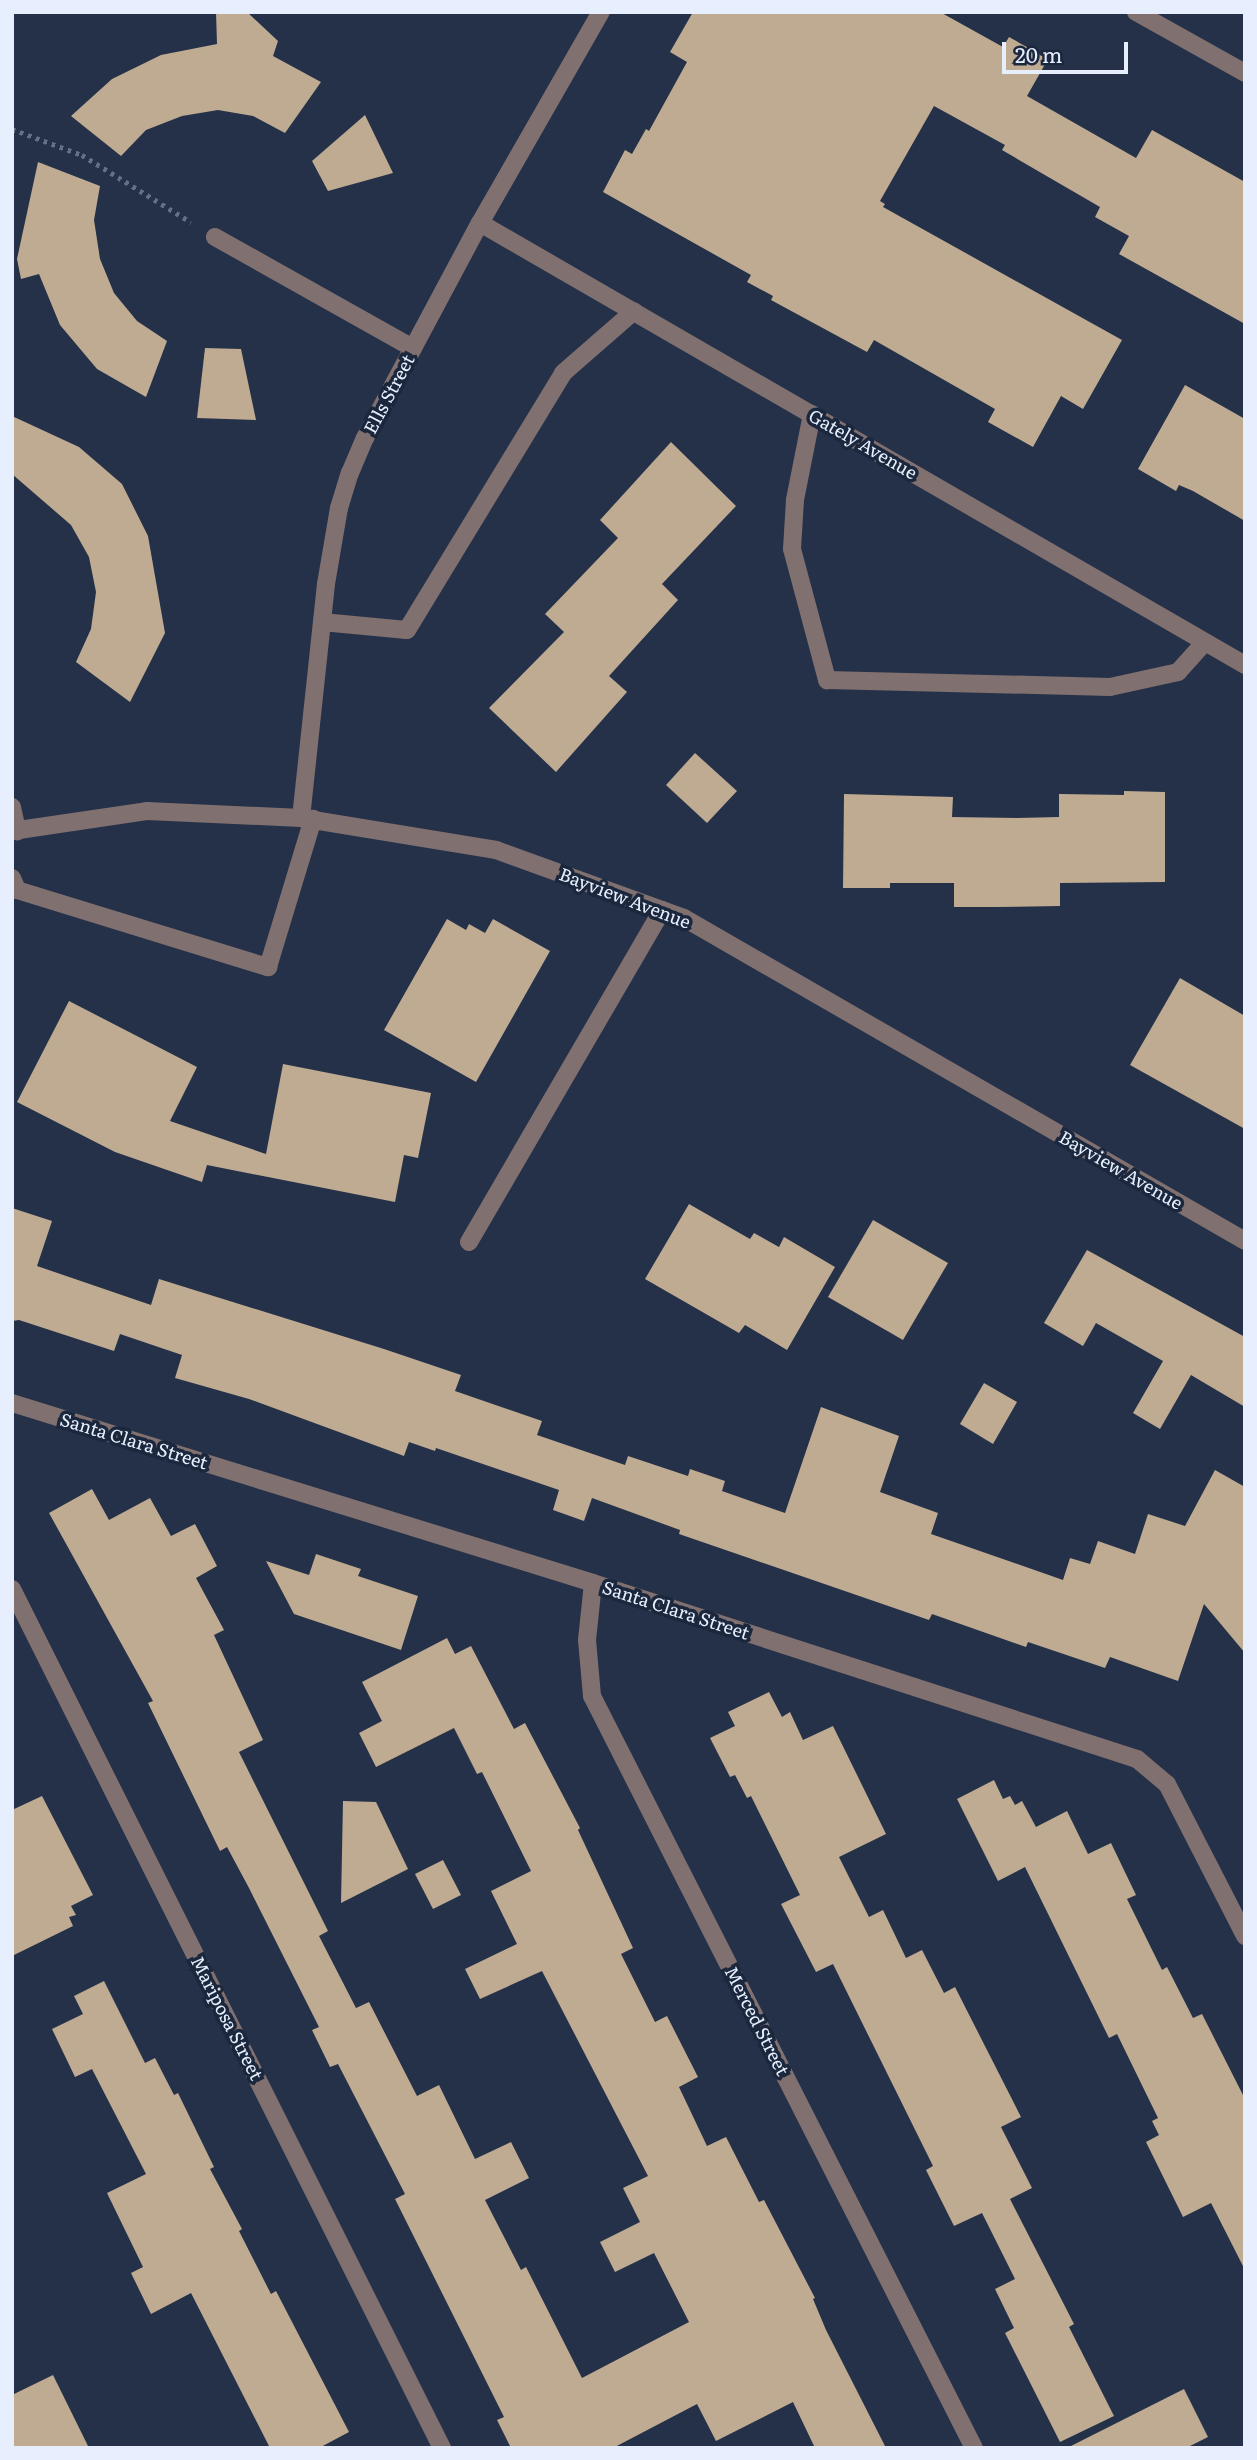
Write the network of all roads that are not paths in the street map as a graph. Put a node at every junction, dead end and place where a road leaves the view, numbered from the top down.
1 (601, 12) edge
2 (1136, 12) edge
3 (1245, 73) edge
4 (480, 223) junction
5 (215, 237) road end
6 (634, 312) junction
7 (413, 348) junction
8 (812, 414) junction
9 (322, 622) junction
10 (1205, 642) junction
11 (1245, 665) edge
12 (12, 807) edge
13 (307, 818) junction
14 (15, 831) edge
15 (12, 878) edge
16 (662, 910) junction
17 (1245, 1241) edge
18 (469, 1242) dead end
19 (12, 1403) edge
20 (593, 1583) junction
21 (12, 1589) edge
22 (1245, 1936) edge
23 (442, 2448) edge
24 (974, 2448) edge

1 - 4 street, Ells Street
2 - 3 street
4 - 6 street, Gately Avenue
4 - 7 street, Ells Street
5 - 7 street
6 - 8 street, Gately Avenue
6 - 9 street
7 - 9 street, Ells Street
8 - 10 street, Gately Avenue
8 - 10 street
9 - 13 street, Ells Street
10 - 11 street, Gately Avenue
12 - 14 street
13 - 14 street, Bayview Avenue
13 - 15 street, Ells Street
13 - 16 street, Bayview Avenue
16 - 17 street, Bayview Avenue
16 - 18 street
19 - 20 street, Santa Clara Street
20 - 22 street, Santa Clara Street
20 - 24 street, Merced Street
21 - 23 street, Mariposa Street

